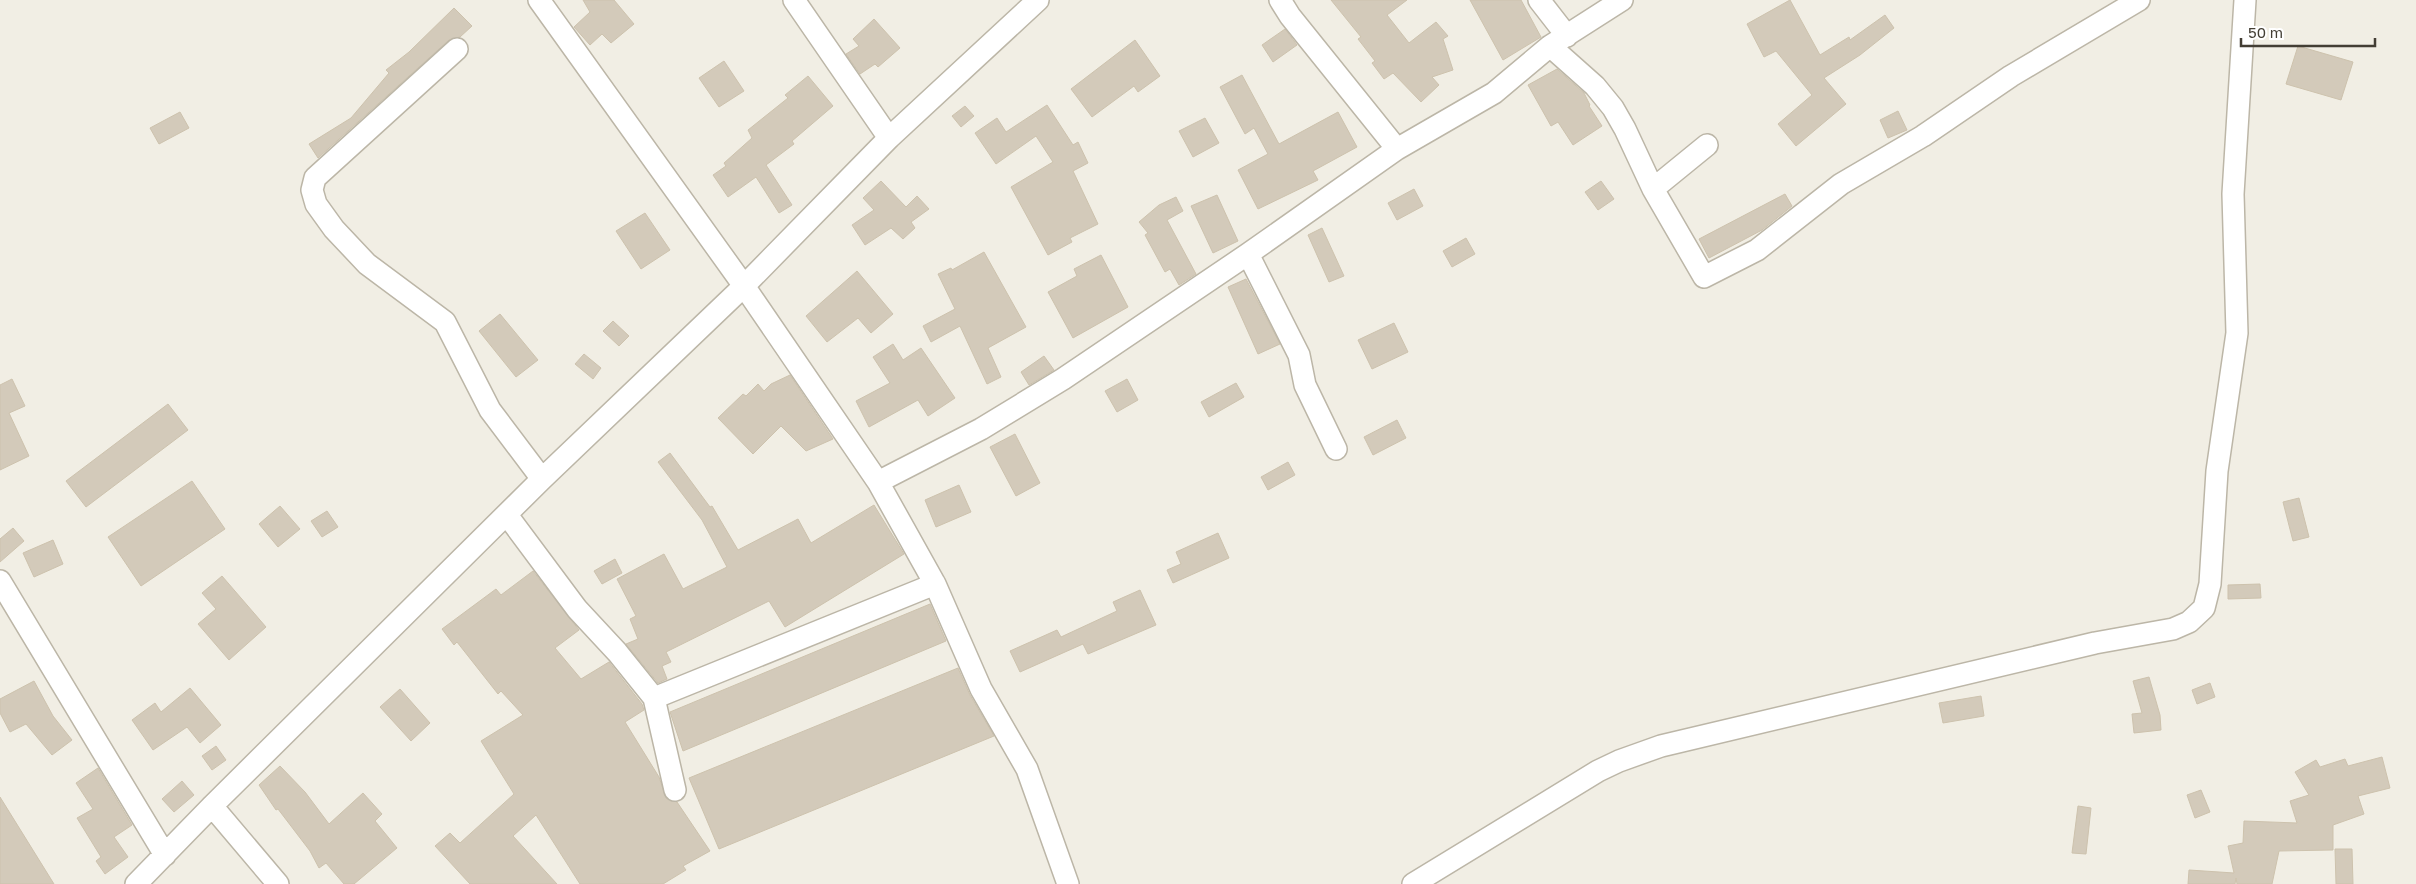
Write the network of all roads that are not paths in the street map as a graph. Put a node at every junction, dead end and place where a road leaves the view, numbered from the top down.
1 (539, 0) edge
2 (794, 0) edge
3 (1038, 0) edge
4 (1280, 0) edge
5 (1539, 0) edge
6 (1622, 0) edge
7 (2138, 0) edge
8 (2245, 0) edge
9 (1559, 41) junction
10 (456, 49) dead end
11 (889, 138) junction
12 (1708, 144) dead end
13 (1397, 149) junction
14 (1653, 189) junction
15 (1248, 254) junction
16 (744, 286) junction
17 (1336, 449) dead end
18 (542, 479) junction
19 (878, 482) junction
20 (506, 514) junction
21 (0, 581) edge
22 (935, 584) junction
23 (654, 698) junction
24 (675, 790) dead end
25 (212, 806) junction
26 (165, 855) junction
27 (136, 884) edge
28 (278, 884) edge
29 (1068, 884) edge
30 (1413, 884) edge

1 - 16 street
2 - 11 street
3 - 11 street
4 - 13 street
5 - 9 street
6 - 9 street
7 - 14 street
8 - 30 street
9 - 13 street
9 - 14 street
10 - 18 street
11 - 16 street
12 - 14 street
13 - 15 street
15 - 17 street
15 - 19 street
16 - 18 street
16 - 19 street
18 - 20 street
19 - 22 street
20 - 23 street
20 - 25 street
21 - 26 street
22 - 23 street
22 - 29 street
23 - 24 street
25 - 26 street
25 - 28 street
26 - 27 street

